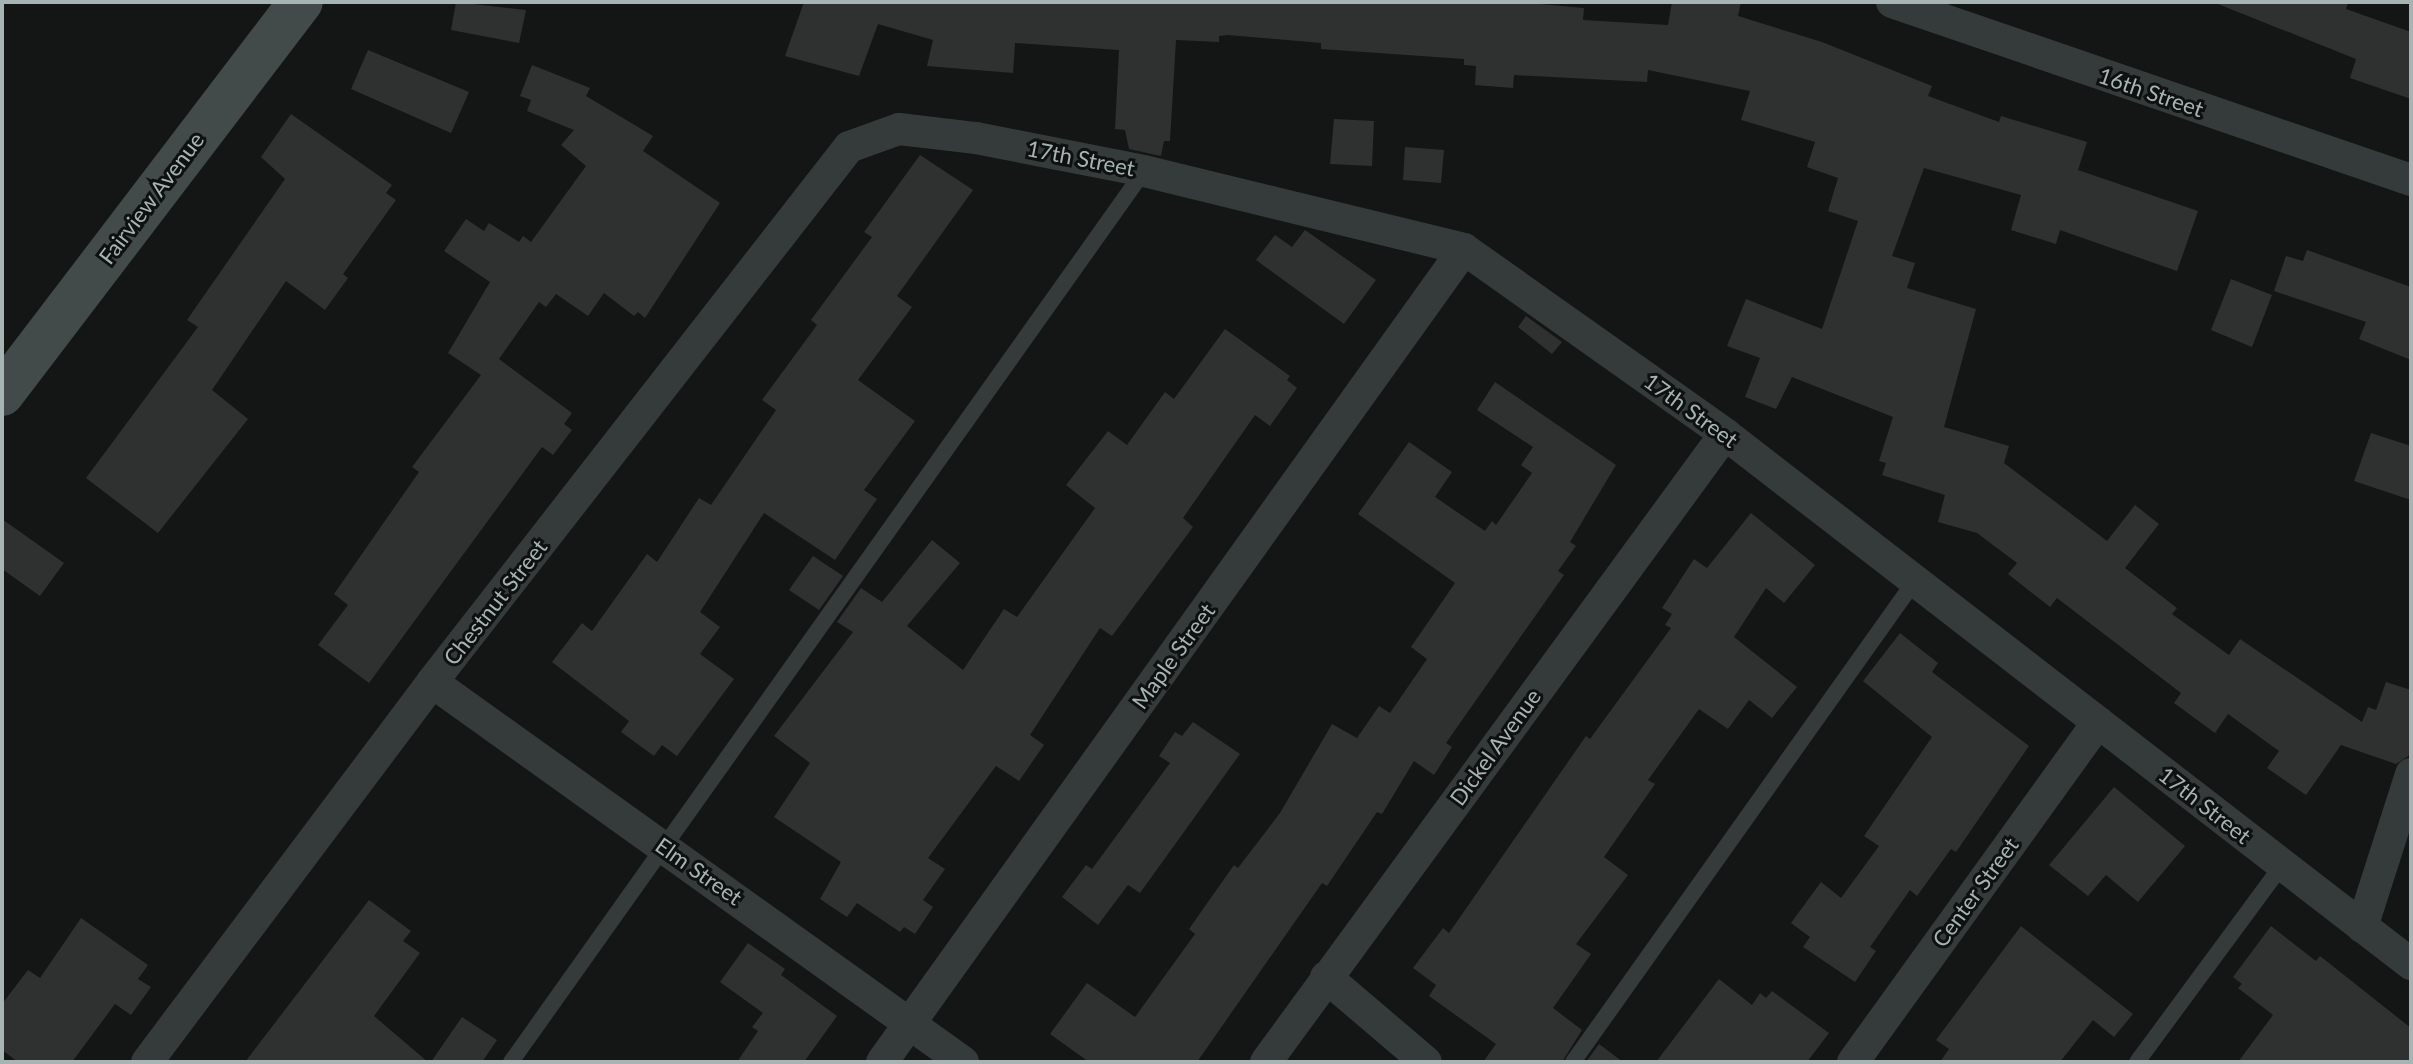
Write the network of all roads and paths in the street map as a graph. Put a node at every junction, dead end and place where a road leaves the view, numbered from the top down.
1 (301, 2) edge
2 (1892, 2) edge
3 (849, 147) joint
4 (1144, 171) junction
5 (2411, 180) edge
6 (1464, 249) junction
7 (2, 394) edge
8 (1725, 434) junction
9 (1914, 582) junction
10 (432, 682) junction
11 (2098, 722) junction
12 (2411, 774) edge
13 (664, 847) junction
14 (2282, 865) junction
15 (2362, 927) junction
16 (2411, 964) edge
17 (1326, 977) junction
18 (911, 1021) junction
19 (147, 1062) edge
20 (511, 1062) edge
21 (882, 1062) edge
22 (963, 1062) edge
23 (1266, 1062) edge
24 (1426, 1062) edge
25 (1573, 1062) edge
26 (1853, 1062) edge
27 (2138, 1062) edge

1 - 7 street, Fairview Avenue
2 - 5 street, 16th Street
3 - 4 street, 17th Street
3 - 10 street, Chestnut Street
4 - 6 street, 17th Street
4 - 13 lane
6 - 8 street, 17th Street
6 - 18 street, Maple Street
8 - 9 street, 17th Street
8 - 17 street, Dickel Avenue
9 - 11 street, 17th Street
9 - 25 lane
10 - 13 street, Elm Street
10 - 19 street, Chestnut Street
11 - 14 street, 17th Street
11 - 26 street, Center Street
12 - 15 street
13 - 18 street, Elm Street
13 - 20 lane
14 - 15 street, 17th Street
14 - 27 lane
15 - 16 street, 17th Street
17 - 23 street, Dickel Avenue
17 - 24 street
18 - 21 street, Maple Street
18 - 22 street, Elm Street

